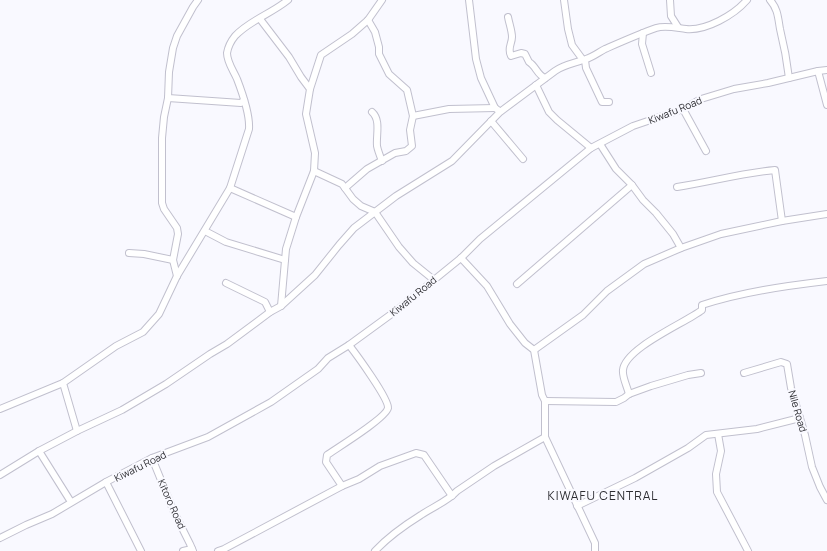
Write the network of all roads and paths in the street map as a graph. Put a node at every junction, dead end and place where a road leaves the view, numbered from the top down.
1 (198, 0) edge
2 (288, 0) edge
3 (382, 0) edge
4 (469, 0) edge
5 (564, 0) edge
6 (670, 0) edge
7 (747, 0) edge
8 (770, 0) edge
9 (508, 17) dead end
10 (260, 19) junction
11 (368, 20) junction
12 (678, 27) junction
13 (643, 33) junction
14 (584, 60) junction
15 (827, 70) edge
16 (818, 71) junction
17 (651, 73) dead end
18 (545, 78) junction
19 (790, 78) junction
20 (536, 85) junction
21 (310, 89) junction
22 (168, 98) junction
23 (244, 100) junction
24 (609, 102) dead end
25 (827, 105) edge
26 (495, 108) junction
27 (683, 109) junction
28 (372, 112) dead end
29 (500, 112) junction
30 (413, 116) junction
31 (491, 121) junction
32 (600, 144) junction
33 (591, 148) junction
34 (706, 151) dead end
35 (523, 160) dead end
36 (382, 161) junction
37 (314, 171) junction
38 (632, 185) junction
39 (677, 187) dead end
40 (230, 188) junction
41 (345, 188) junction
42 (375, 212) junction
43 (827, 214) edge
44 (296, 217) junction
45 (782, 221) junction
46 (205, 230) junction
47 (681, 248) junction
48 (128, 253) dead end
49 (461, 258) junction
50 (173, 260) junction
51 (285, 260) junction
52 (177, 276) junction
53 (434, 280) junction
54 (827, 281) edge
55 (226, 283) dead end
56 (517, 284) dead end
57 (281, 306) junction
58 (270, 312) junction
59 (349, 345) junction
60 (534, 350) junction
61 (701, 373) dead end
62 (744, 373) dead end
63 (63, 383) junction
64 (629, 394) junction
65 (545, 401) junction
66 (0, 409) edge
67 (800, 418) junction
68 (77, 431) junction
69 (718, 434) junction
70 (545, 437) junction
71 (39, 451) junction
72 (152, 458) junction
73 (0, 475) edge
74 (106, 482) junction
75 (342, 486) junction
76 (820, 487) junction
77 (827, 488) edge
78 (452, 496) junction
79 (827, 500) edge
80 (71, 502) junction
81 (577, 506) junction
82 (0, 538) edge
83 (192, 550) edge
84 (222, 550) edge
85 (141, 551) edge
86 (184, 551) edge
87 (375, 551) edge
88 (595, 551) edge
89 (748, 551) edge

1 - 22 street
2 - 10 street
3 - 11 street
4 - 26 street
5 - 14 street
6 - 12 street
7 - 12 street
8 - 19 street
9 - 18 street
10 - 21 street
10 - 23 street
11 - 21 street
11 - 30 street
12 - 13 street
13 - 14 street
13 - 17 street
14 - 18 street
14 - 24 street
15 - 16 street, Kiwafu Road
16 - 19 street, Kiwafu Road
16 - 25 street
18 - 20 street
19 - 27 street, Kiwafu Road
20 - 29 street
20 - 33 street
21 - 37 street
22 - 23 street
22 - 50 street
23 - 40 street
26 - 29 street
26 - 30 street
27 - 32 street, Kiwafu Road
27 - 34 street
28 - 36 street
29 - 31 street
30 - 36 street
31 - 35 street
31 - 42 street
32 - 33 street, Kiwafu Road
32 - 38 street
33 - 49 street, Kiwafu Road
36 - 41 street
37 - 41 street
37 - 44 street
38 - 47 street
38 - 56 street
39 - 45 street
40 - 44 street
40 - 46 street
41 - 42 street
42 - 53 street
42 - 57 street
43 - 45 street
44 - 51 street
45 - 47 street
46 - 51 street
46 - 52 street
47 - 60 street
48 - 50 street
49 - 53 street, Kiwafu Road
49 - 60 street
50 - 52 street
51 - 57 street
52 - 63 street
53 - 59 street, Kiwafu Road
54 - 64 street
55 - 58 street
57 - 58 street
58 - 68 street
59 - 72 street, Kiwafu Road
59 - 75 street
60 - 65 street
61 - 64 street
62 - 67 street, Nile Road
63 - 66 street
63 - 68 street
64 - 65 street
65 - 70 street
67 - 69 street
67 - 76 street, Nile Road
68 - 71 street
69 - 81 street
69 - 89 street
70 - 78 street
70 - 81 street
71 - 73 street
71 - 80 street
72 - 74 street, Kiwafu Road
72 - 83 street, Kitoro Road
74 - 80 street, Kiwafu Road
74 - 85 street
75 - 78 street
75 - 84 street
76 - 77 street
76 - 79 street, Nile Road
78 - 87 street
80 - 82 street, Kiwafu Road
81 - 88 street
83 - 86 street

